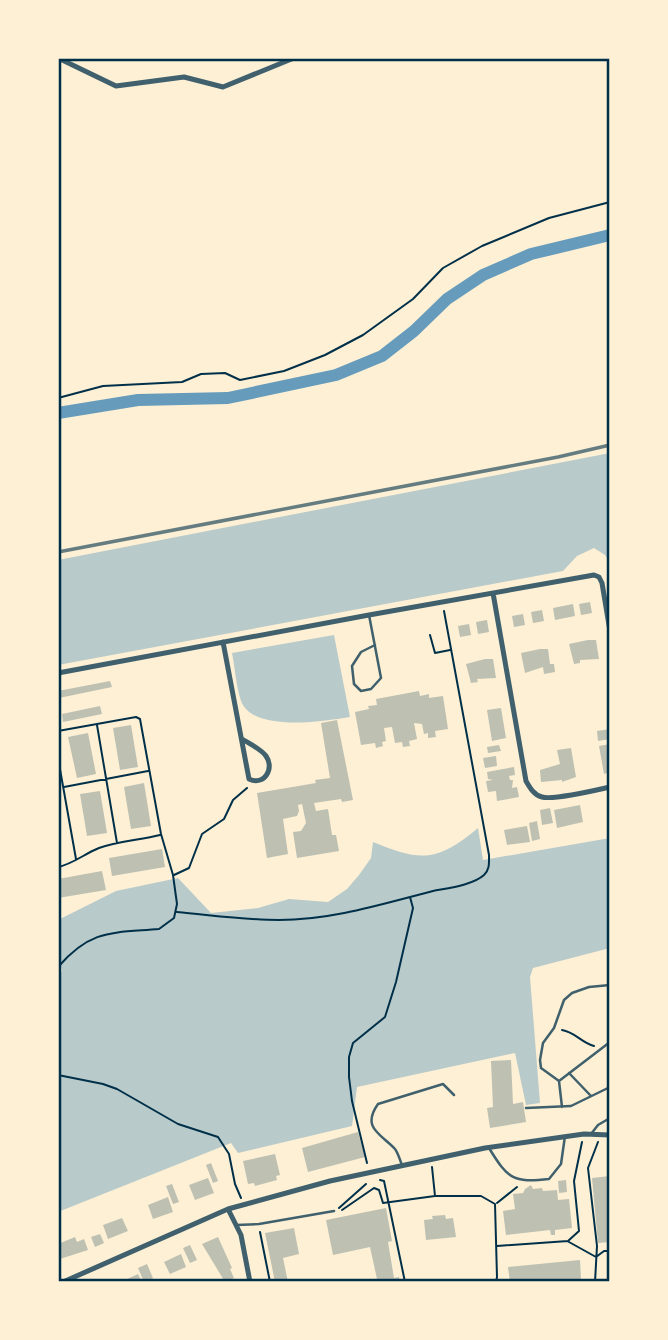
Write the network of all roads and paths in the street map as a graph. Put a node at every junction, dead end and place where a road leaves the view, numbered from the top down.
1 (58, 58) edge
2 (294, 58) edge
3 (285, 59) edge
4 (610, 202) edge
5 (58, 398) edge
6 (493, 593) junction
7 (442, 602) junction
8 (369, 615) junction
9 (610, 631) edge
10 (430, 635) dead end
11 (223, 642) junction
12 (375, 645) junction
13 (451, 650) junction
14 (58, 673) edge
15 (97, 724) junction
16 (58, 731) edge
17 (242, 739) junction
18 (58, 758) edge
19 (59, 769) edge
20 (150, 771) junction
21 (106, 779) junction
22 (249, 779) junction
23 (63, 787) junction
24 (610, 787) edge
25 (161, 834) junction
26 (117, 843) junction
27 (76, 859) junction
28 (58, 867) edge
29 (173, 875) junction
30 (410, 897) junction
31 (177, 912) junction
32 (58, 967) edge
33 (609, 986) edge
34 (610, 992) edge
35 (554, 1028) junction
36 (610, 1042) edge
37 (602, 1049) junction
38 (569, 1073) junction
39 (58, 1075) edge
40 (558, 1081) junction
41 (610, 1087) edge
42 (454, 1095) dead end
43 (591, 1096) junction
44 (562, 1107) junction
45 (526, 1108) dead end
46 (610, 1118) edge
47 (584, 1134) junction
48 (591, 1134) junction
49 (601, 1134) junction
50 (610, 1135) edge
51 (565, 1136) junction
52 (489, 1148) junction
53 (431, 1159) junction
54 (402, 1165) junction
55 (368, 1167) dead end
56 (523, 1182) junction
57 (435, 1196) junction
58 (241, 1197) dead end
59 (388, 1203) junction
60 (495, 1204) junction
61 (228, 1209) junction
62 (334, 1211) junction
63 (259, 1224) junction
64 (236, 1225) junction
65 (568, 1241) junction
66 (497, 1247) junction
67 (610, 1251) edge
68 (596, 1257) junction
69 (63, 1282) edge
70 (250, 1282) edge
71 (270, 1282) edge
72 (405, 1282) edge
73 (496, 1282) edge
74 (595, 1282) edge

1 - 3 street
2 - 3 street
4 - 5 path
6 - 7 street
6 - 9 street
6 - 24 street
7 - 8 street
7 - 13 path
8 - 11 street
8 - 12 lane
10 - 13 path
11 - 14 street
11 - 17 street
12 - 12 lane
13 - 30 path
15 - 16 path
15 - 20 path
15 - 21 path
17 - 22 street
17 - 22 street
18 - 19 path
19 - 23 path
20 - 21 path
20 - 25 path
21 - 23 path
21 - 26 path
22 - 29 path
23 - 27 path
25 - 26 path
25 - 29 path
26 - 27 path
27 - 28 path
29 - 31 path
30 - 31 path
30 - 55 path
31 - 32 path
33 - 34 lane
33 - 35 lane
35 - 37 path
35 - 40 lane
36 - 37 lane
37 - 38 lane
38 - 40 lane
38 - 43 lane
39 - 58 path
40 - 44 lane
41 - 43 lane
42 - 54 lane
43 - 44 lane
44 - 45 lane
46 - 48 lane
47 - 48 street
47 - 51 street
47 - 65 path
48 - 49 street
49 - 50 street
49 - 68 path
51 - 52 street
51 - 56 lane
52 - 53 street
52 - 56 lane
53 - 54 street
53 - 57 path
54 - 61 street
56 - 60 path
57 - 59 path
57 - 60 path
59 - 62 path
59 - 62 path
59 - 72 path
60 - 66 path
61 - 64 street
61 - 69 street
62 - 63 lane
63 - 64 lane
63 - 71 path
64 - 70 street
65 - 66 path
65 - 68 path
66 - 73 path
67 - 68 path
68 - 74 path

